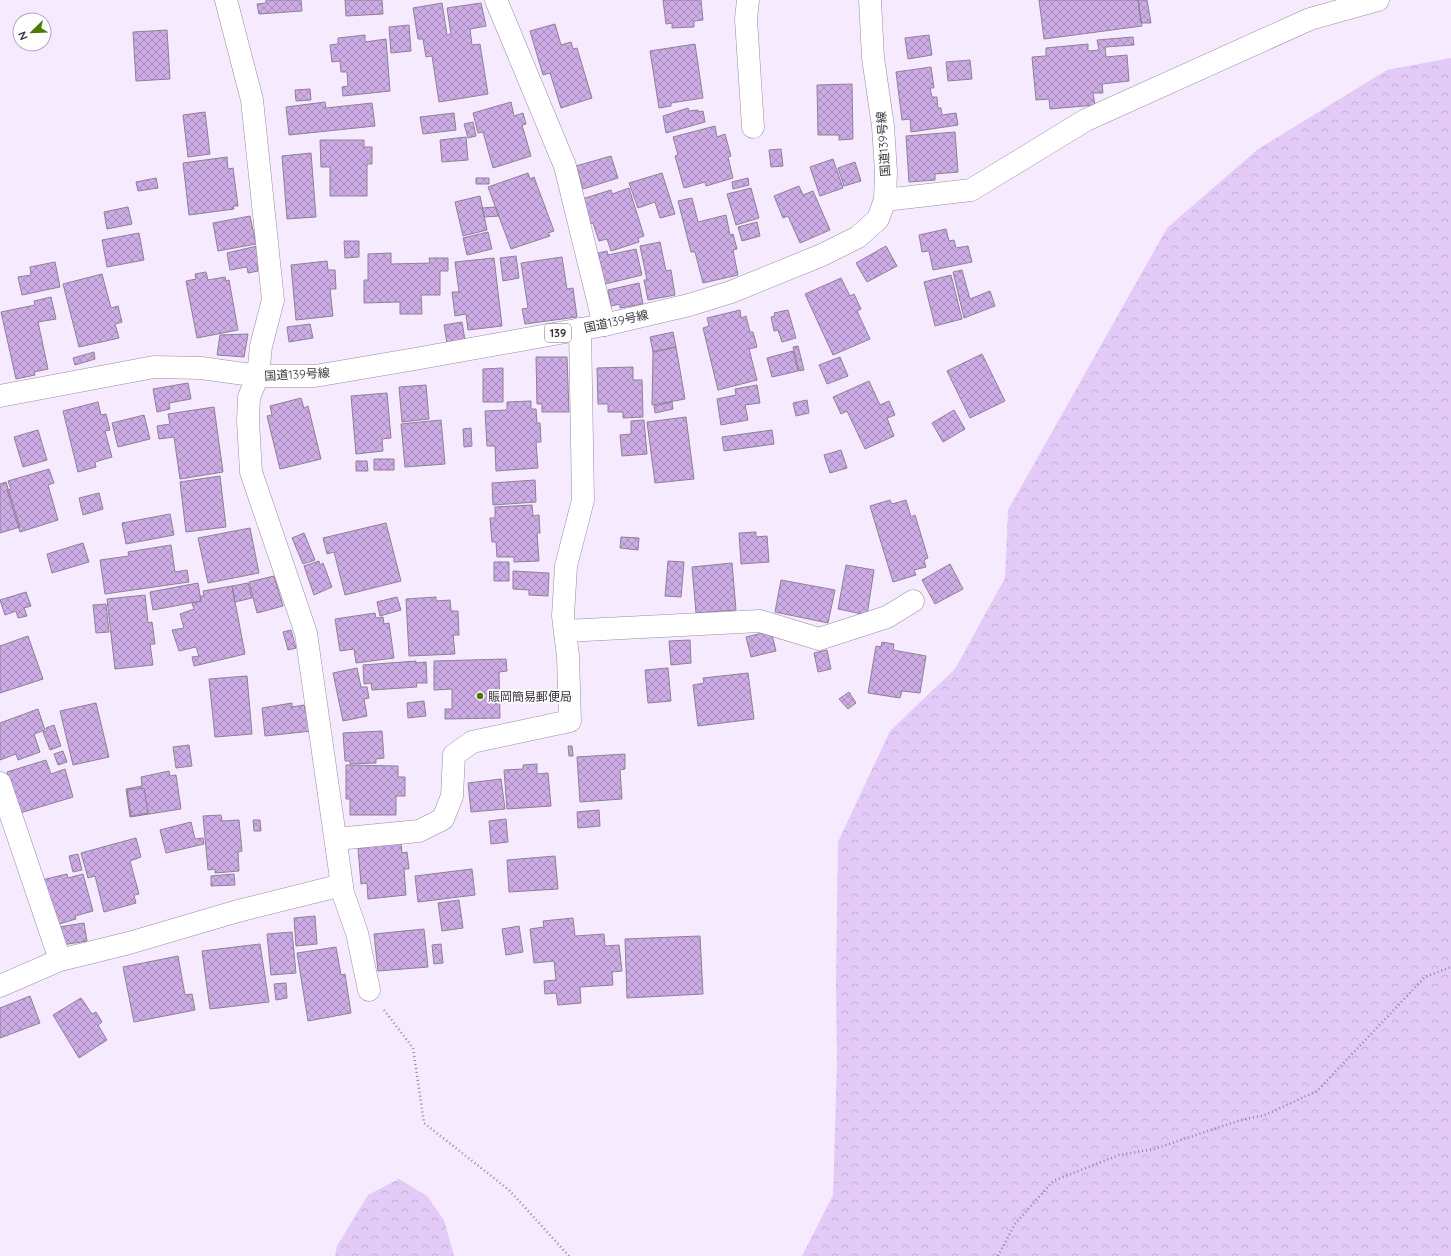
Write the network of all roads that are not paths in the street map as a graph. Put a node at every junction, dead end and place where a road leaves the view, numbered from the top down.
1 (226, 0) edge
2 (496, 0) edge
3 (748, 0) edge
4 (870, 0) edge
5 (1378, 0) edge
6 (753, 127) dead end
7 (885, 200) junction
8 (604, 325) junction
9 (580, 329) junction
10 (258, 376) junction
11 (0, 396) edge
12 (913, 602) dead end
13 (565, 631) junction
14 (0, 783) edge
15 (336, 839) junction
16 (342, 889) junction
17 (60, 960) junction
18 (0, 986) edge
19 (369, 990) road end

1 - 10 main road
2 - 8 main road
3 - 6 main road
4 - 7 main road, 国道139号線 / 139
5 - 7 main road
7 - 8 main road, 国道139号線 / 139
8 - 9 main road, 国道139号線 / 139
9 - 10 main road, 国道139号線 / 139
9 - 13 main road
10 - 11 main road, 国道139号線 / 139
10 - 15 main road
12 - 13 main road
13 - 15 main road
14 - 17 main road
15 - 16 main road
16 - 17 main road
16 - 19 main road
17 - 18 main road

